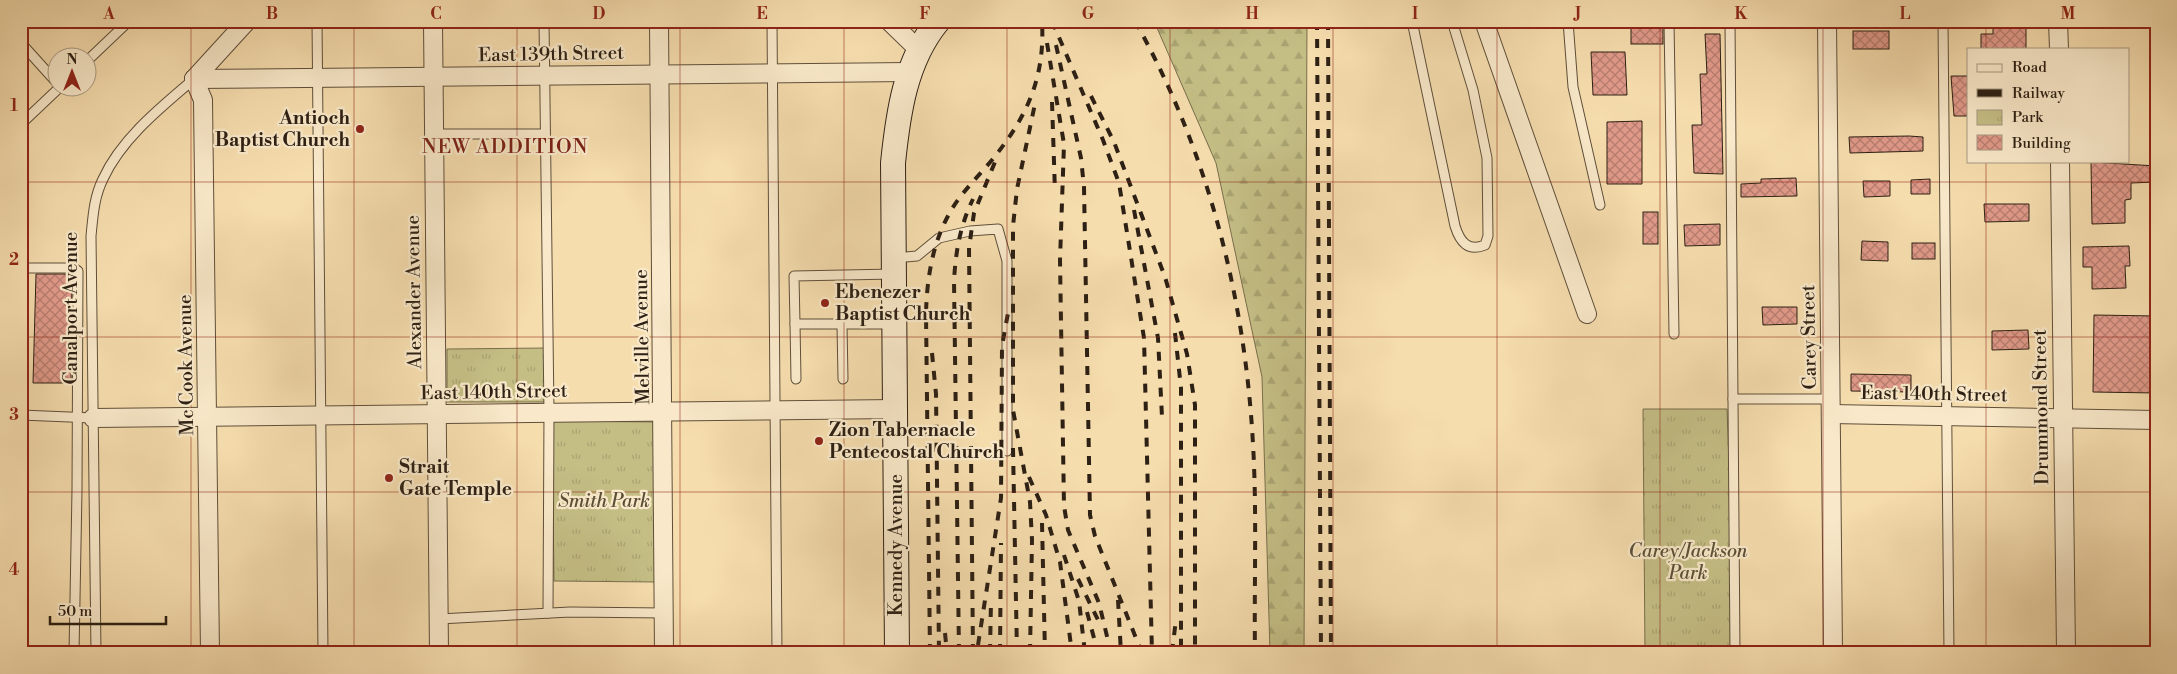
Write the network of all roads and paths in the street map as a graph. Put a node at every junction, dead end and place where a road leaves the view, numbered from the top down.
1 (129, 21) edge
2 (247, 21) edge
3 (317, 21) edge
4 (433, 21) edge
5 (544, 21) edge
6 (659, 21) edge
7 (772, 21) edge
8 (889, 21) edge
9 (938, 21) edge
10 (1412, 21) edge
11 (1452, 21) edge
12 (1484, 21) edge
13 (1568, 21) edge
14 (1669, 21) edge
15 (1730, 21) edge
16 (1827, 21) edge
17 (1943, 21) edge
18 (2058, 21) edge
19 (21, 42) edge
20 (2059, 48) edge
21 (98, 50) edge
22 (920, 51) junction
23 (909, 72) junction
24 (48, 73) edge
25 (772, 73) junction
26 (660, 74) junction
27 (545, 75) junction
28 (434, 77) junction
29 (318, 78) junction
30 (194, 79) junction
31 (48, 98) edge
32 (21, 124) edge
33 (434, 134) junction
34 (545, 134) junction
35 (2060, 162) edge
36 (1600, 205) dead end
37 (894, 266) junction
38 (21, 268) edge
39 (1587, 314) dead end
40 (794, 324) junction
41 (894, 324) junction
42 (842, 325) junction
43 (1674, 334) dead end
44 (796, 379) dead end
45 (843, 379) dead end
46 (1733, 399) junction
47 (1831, 407) junction
48 (775, 410) junction
49 (895, 410) junction
50 (664, 411) junction
51 (548, 412) junction
52 (437, 414) junction
53 (21, 415) edge
54 (322, 415) junction
55 (208, 416) junction
56 (1947, 416) junction
57 (85, 417) junction
58 (2063, 418) junction
59 (2156, 420) edge
60 (1008, 451) dead end
61 (664, 613) junction
62 (548, 614) junction
63 (439, 619) junction
64 (74, 653) edge
65 (96, 653) edge
66 (210, 653) edge
67 (323, 653) edge
68 (439, 653) edge
69 (664, 653) edge
70 (777, 653) edge
71 (897, 653) edge
72 (1735, 653) edge
73 (1833, 653) edge
74 (1949, 653) edge
75 (2066, 653) edge

1 - 21 lane
2 - 30 street, Canalport Avenue
3 - 29 lane
4 - 28 street, Alexander Avenue
5 - 27 lane
6 - 26 street, Melville Avenue
7 - 25 lane
8 - 22 street
9 - 22 main road, Kennedy Avenue
10 - 11 lane
12 - 39 street
13 - 36 lane
14 - 43 lane
15 - 46 lane
16 - 47 street, Carey Street
17 - 56 lane
18 - 20 street
19 - 24 lane
22 - 23 main road, Kennedy Avenue
23 - 25 street, East 139th Street
23 - 37 main road, Kennedy Avenue
25 - 26 street, East 139th Street
25 - 48 lane
26 - 27 street, East 139th Street
26 - 50 street, Melville Avenue
27 - 28 street, East 139th Street
27 - 34 lane
28 - 29 street, East 139th Street
28 - 33 street, Alexander Avenue
29 - 30 street, East 139th Street
29 - 54 lane
30 - 55 street, Mc Cook Avenue
30 - 57 lane, Canalport Avenue
31 - 32 lane
33 - 34 lane
33 - 52 street, Alexander Avenue
34 - 51 lane
35 - 58 street, Drummond Street
37 - 40 lane
37 - 41 main road, Kennedy Avenue
37 - 60 lane
38 - 57 lane
40 - 42 lane
40 - 44 lane
41 - 42 lane
41 - 49 main road, Kennedy Avenue
42 - 45 lane
46 - 47 lane
46 - 72 lane
47 - 56 street, East 140th Street
47 - 73 street, Carey Street
48 - 49 street, East 140th Street
48 - 50 street, East 140th Street
48 - 70 lane
49 - 71 main road, Kennedy Avenue
50 - 51 street, East 140th Street
50 - 61 street, Melville Avenue
51 - 52 street, East 140th Street
51 - 62 lane
52 - 54 street, East 140th Street
52 - 63 street, Alexander Avenue
53 - 57 lane
54 - 55 street, East 140th Street
54 - 67 lane
55 - 57 street, East 140th Street
55 - 66 street, Mc Cook Avenue
56 - 58 street, East 140th Street
56 - 74 lane
57 - 64 lane
57 - 65 lane, Canalport Avenue
58 - 59 street, East 140th Street
58 - 75 street, Drummond Street
61 - 62 lane
61 - 69 street, Melville Avenue
62 - 63 lane
63 - 68 street, Alexander Avenue

